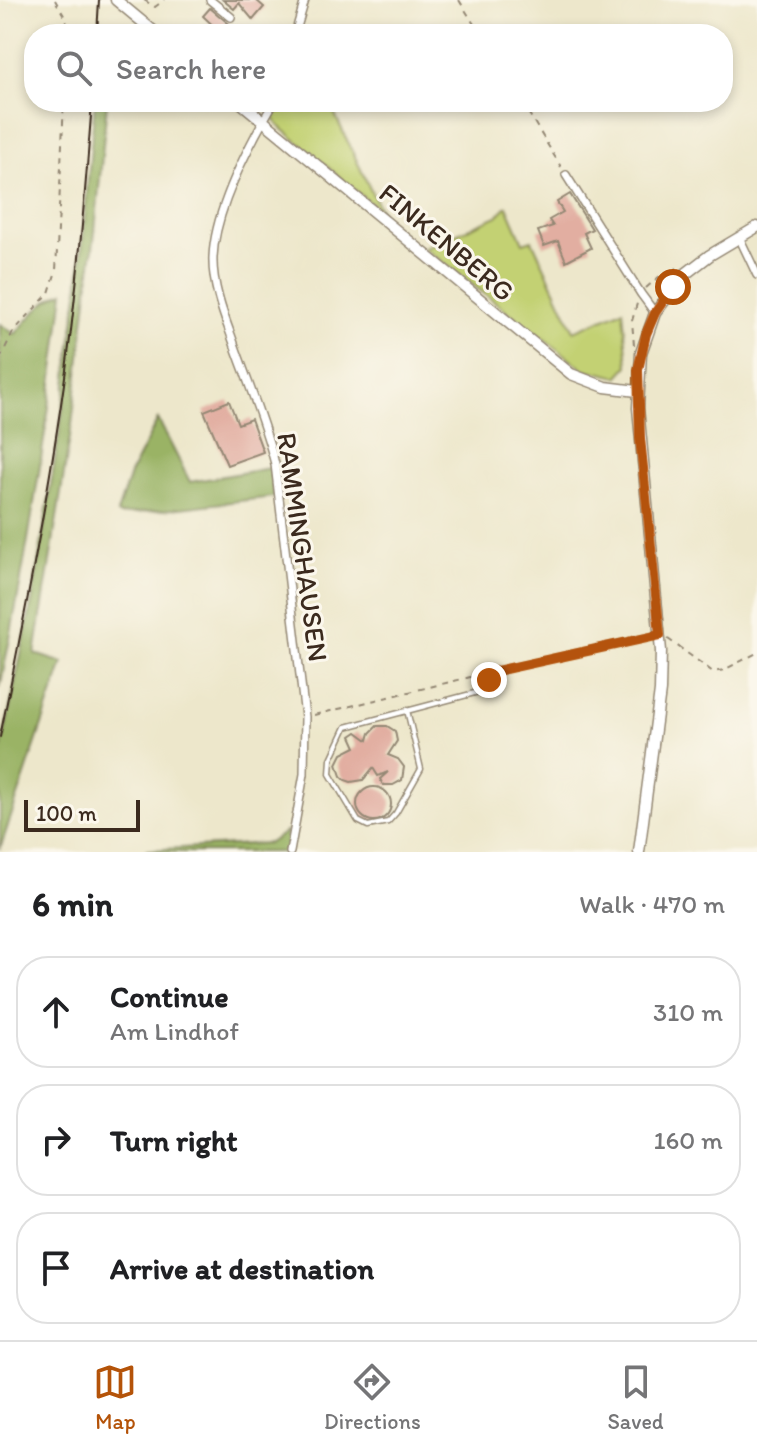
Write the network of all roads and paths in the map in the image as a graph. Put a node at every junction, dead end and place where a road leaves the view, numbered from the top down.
1 (55, 0) edge
2 (144, 0) edge
3 (164, 0) edge
4 (210, 0) edge
5 (305, 0) edge
6 (459, 0) edge
7 (118, 2) edge
8 (231, 17) dead end
9 (67, 24) edge
10 (145, 24) edge
11 (298, 24) edge
12 (474, 24) edge
13 (64, 112) edge
14 (252, 112) edge
15 (268, 112) edge
16 (528, 112) edge
17 (263, 121) junction
18 (566, 175) joint
19 (757, 227) edge
20 (739, 237) junction
21 (757, 275) edge
22 (655, 313) junction
23 (0, 359) edge
24 (637, 391) junction
25 (660, 635) junction
26 (757, 653) edge
27 (492, 672) junction
28 (407, 710) junction
29 (305, 717) junction
30 (290, 852) edge
31 (639, 852) edge

1 - 9 path
2 - 3 path
4 - 8 street
5 - 11 street
6 - 12 path
7 - 10 street
13 - 23 path
14 - 17 street, FINKENBERG
15 - 17 street, RAMMINGHAUSEN
16 - 18 path
17 - 24 street, FINKENBERG
17 - 29 street, RAMMINGHAUSEN
18 - 22 street
19 - 20 street
20 - 21 street
20 - 22 street
22 - 24 street
24 - 25 street
25 - 26 path
25 - 27 lane
25 - 31 street
27 - 28 lane
27 - 29 path
28 - 28 lane
29 - 30 street, RAMMINGHAUSEN

